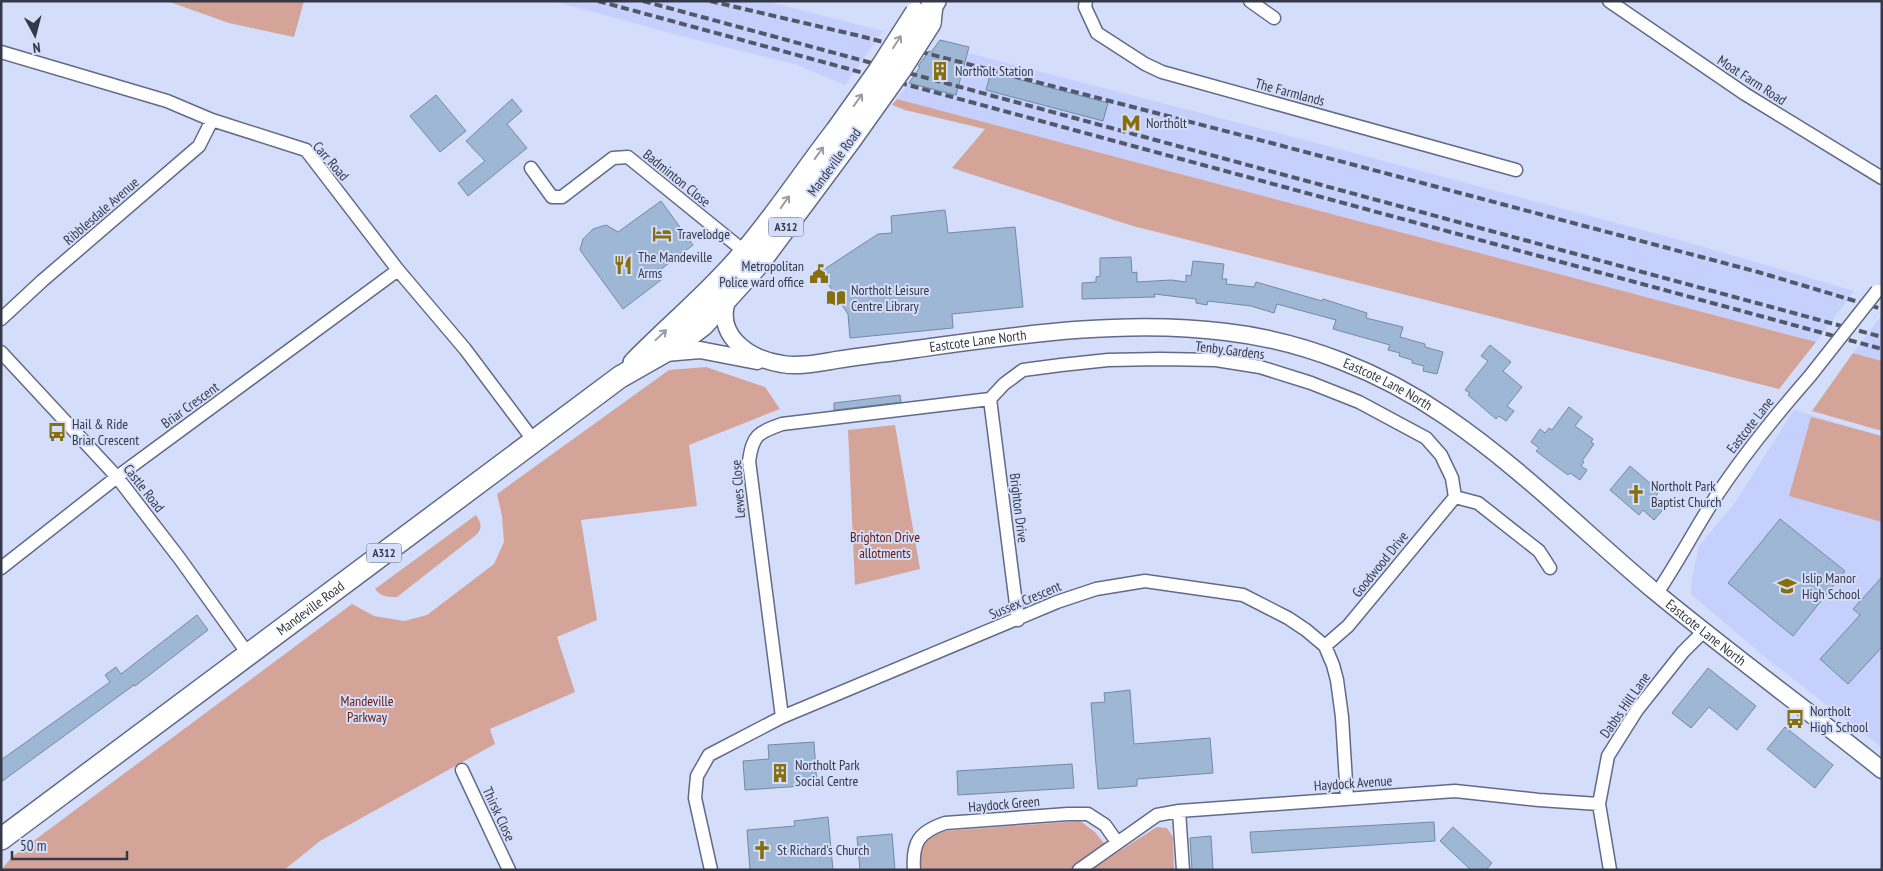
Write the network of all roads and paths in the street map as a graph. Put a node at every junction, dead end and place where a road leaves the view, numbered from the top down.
1 (1086, 1) edge
2 (1250, 1) edge
3 (1610, 1) edge
4 (928, 11) edge
5 (1274, 18) dead end
6 (1, 52) edge
7 (212, 120) junction
8 (531, 168) dead end
9 (1516, 170) dead end
10 (1882, 178) edge
11 (752, 258) junction
12 (398, 270) junction
13 (1882, 286) edge
14 (729, 296) junction
15 (705, 312) junction
16 (1, 319) edge
17 (732, 338) junction
18 (1, 352) edge
19 (665, 353) junction
20 (743, 359) junction
21 (772, 362) junction
22 (620, 377) junction
23 (990, 399) junction
24 (534, 441) junction
25 (117, 477) junction
26 (1455, 496) junction
27 (1, 568) edge
28 (1550, 568) dead end
29 (1657, 593) junction
30 (1018, 620) junction
31 (1704, 631) junction
32 (1324, 646) junction
33 (248, 654) junction
34 (782, 717) junction
35 (462, 770) dead end
36 (1882, 770) edge
37 (1347, 799) junction
38 (1599, 804) junction
39 (1179, 811) junction
40 (1, 839) edge
41 (1117, 842) junction
42 (509, 870) edge
43 (711, 870) edge
44 (914, 870) edge
45 (1079, 870) edge
46 (1183, 870) edge
47 (1610, 870) edge

1 - 9 street, The Farmlands
2 - 5 street
3 - 10 street, Moat Farm Road
4 - 11 main road, Mandeville Road / A312, bridge
6 - 7 street, Carr Road
7 - 12 street, Carr Road
7 - 16 street, Ribblesdale Avenue
8 - 11 street, Badminton Close
11 - 14 main road, Mandeville Road / A312
11 - 15 main road, Mandeville Road / A312
12 - 24 street, Carr Road
12 - 25 street, Briar Crescent
13 - 29 street, Eastcote Lane, bridge
14 - 15 main road, Mandeville Road / A312
14 - 17 street
15 - 17 street, Eastcote Lane North
15 - 19 main road, Mandeville Road / A312
15 - 20 street, Eastcote Lane North
22 -> 15 main road, Mandeville Road / A312
17 - 21 street, Eastcote Lane North
18 - 25 street, Castle Road
19 - 20 street, Eastcote Lane North
19 - 22 main road, Mandeville Road / A312
20 - 21 street, Eastcote Lane North
21 - 29 street, Eastcote Lane North
22 - 24 main road, Mandeville Road / A312
23 - 26 street, Tenby Gardens
23 - 30 street, Brighton Drive
23 - 34 street, Lewes Close
24 - 33 main road, Mandeville Road / A312
25 - 27 street, Briar Crescent
25 - 33 street, Castle Road
26 - 28 street
26 - 32 street, Goodwood Drive
29 - 31 street, Eastcote Lane North
30 - 32 street, Sussex Crescent
30 - 34 street, Sussex Crescent
31 - 36 street, Eastcote Lane North
31 - 38 street, Dabbs Hill Lane
32 - 37 street, Sussex Crescent
33 - 40 main road, Mandeville Road / A312
34 - 43 street, Sussex Crescent
35 - 42 street, Thirsk Close
37 - 38 street, Haydock Avenue
37 - 39 street, Haydock Avenue
38 - 47 street, Dabbs Hill Lane
39 - 41 street, Haydock Avenue
39 - 46 street
41 - 44 street, Haydock Green
41 - 45 street, Haydock Avenue

